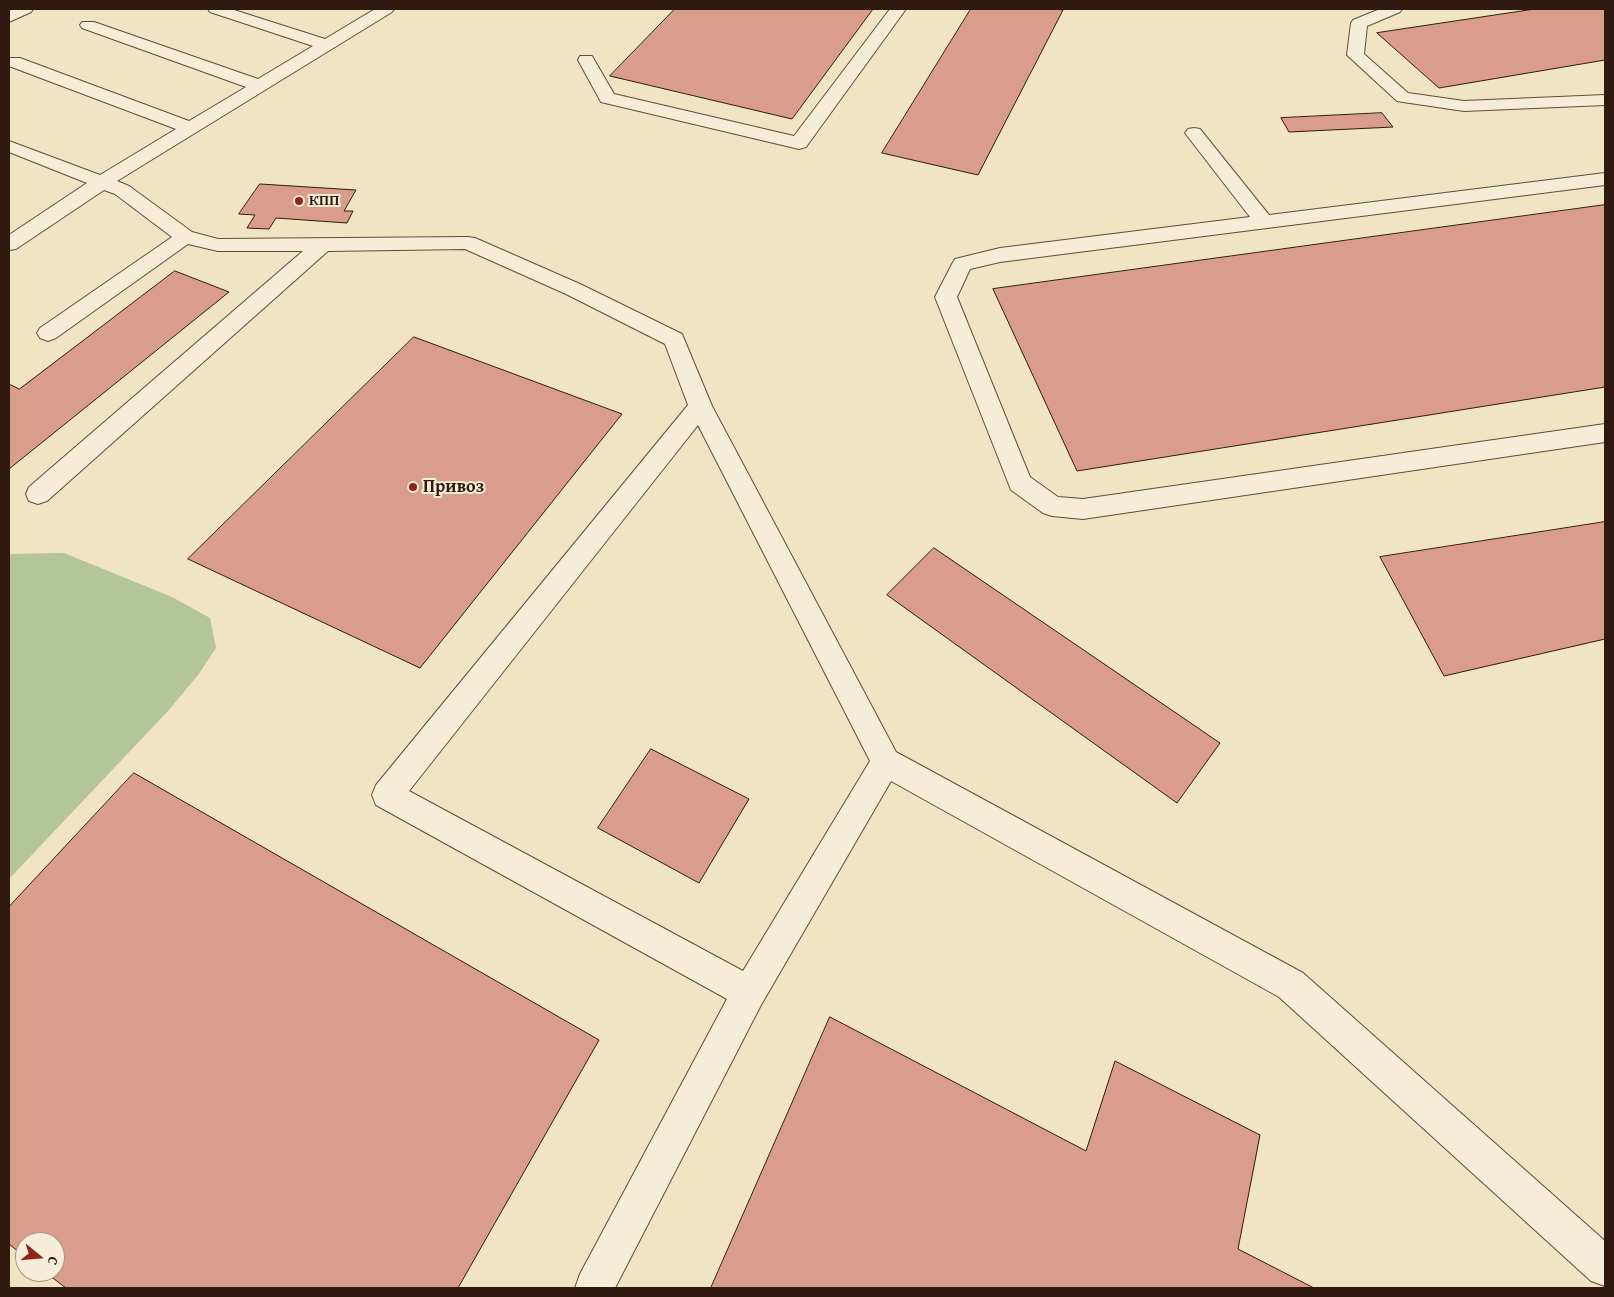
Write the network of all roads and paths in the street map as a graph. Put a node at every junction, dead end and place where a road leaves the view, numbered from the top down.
1 (25, 9) edge
2 (216, 9) edge
3 (386, 9) edge
4 (898, 9) edge
5 (1394, 9) edge
6 (9, 17) edge
7 (88, 25) dead end
8 (326, 46) junction
9 (586, 60) dead end
10 (14, 62) dead end
11 (260, 86) junction
12 (1605, 100) edge
13 (192, 128) junction
14 (1194, 133) dead end
15 (9, 146) edge
16 (1605, 179) edge
17 (102, 182) junction
18 (1264, 222) junction
19 (185, 237) junction
20 (9, 244) edge
21 (324, 244) junction
22 (48, 333) dead end
23 (700, 406) junction
24 (1605, 433) edge
25 (38, 494) dead end
26 (886, 762) junction
27 (749, 992) junction
28 (1605, 1267) edge
29 (594, 1288) edge

1 - 6 street
2 - 8 street
3 - 8 street
4 - 9 street
5 - 12 street
7 - 11 street
8 - 11 street
10 - 13 street
11 - 13 street
13 - 17 street
14 - 18 street
15 - 17 street
16 - 18 street
17 - 19 street
17 - 20 street
18 - 24 street
19 - 21 street
19 - 22 street
21 - 23 street
21 - 25 street
23 - 26 street
23 - 27 street
26 - 27 street
26 - 28 street
27 - 29 street

